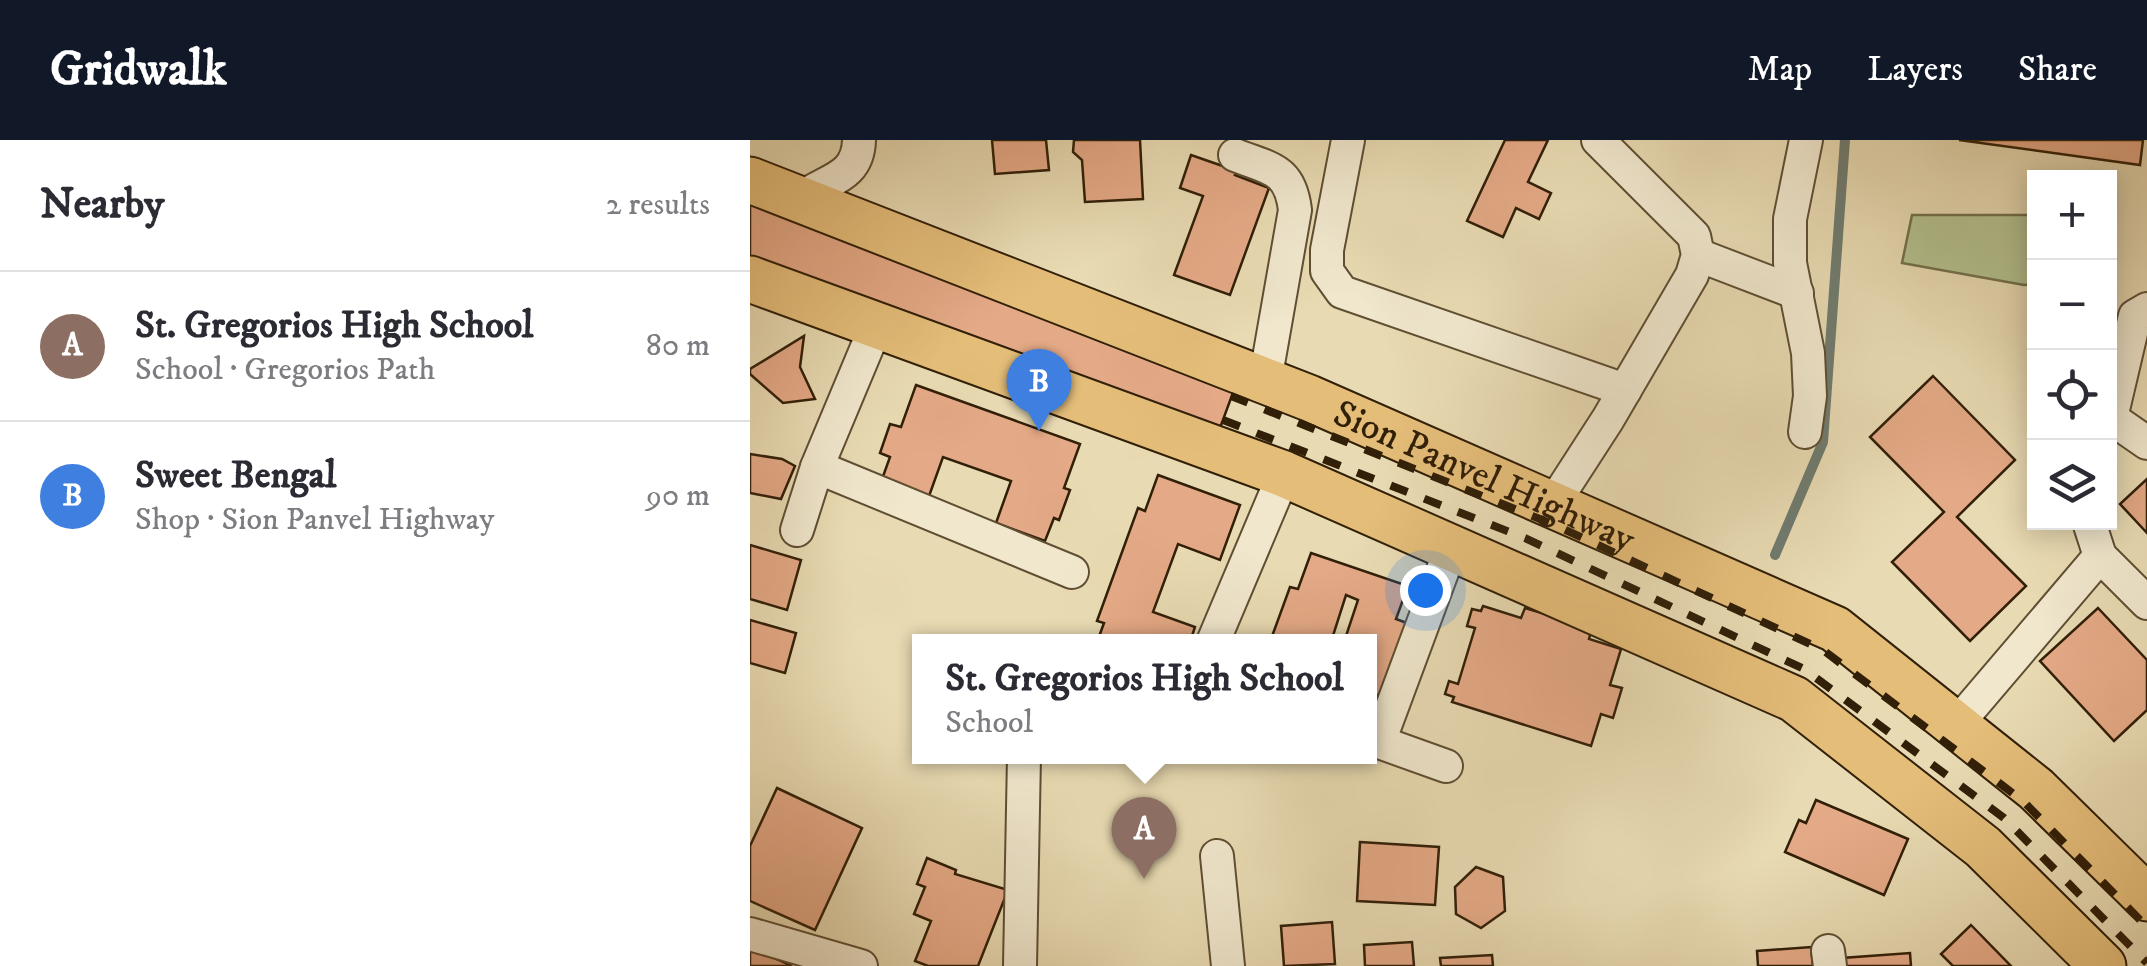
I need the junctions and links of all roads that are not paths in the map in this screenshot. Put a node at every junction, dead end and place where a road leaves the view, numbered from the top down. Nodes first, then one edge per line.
1 (859, 140) edge
2 (1348, 140) edge
3 (1598, 140) edge
4 (1806, 140) edge
5 (1235, 155) dead end
6 (750, 180) edge
7 (800, 199) junction
8 (1698, 255) junction
9 (750, 279) edge
10 (1798, 293) junction
11 (2147, 309) edge
12 (876, 326) junction
13 (1265, 382) junction
14 (1625, 390) junction
15 (2117, 393) edge
16 (2117, 425) edge
17 (1804, 432) dead end
18 (2147, 442) edge
19 (818, 467) junction
20 (1284, 474) junction
21 (1554, 504) junction
22 (797, 530) dead end
23 (2092, 530) edge
24 (1451, 548) junction
25 (2100, 556) junction
26 (1072, 572) dead end
27 (2147, 603) edge
28 (1216, 634) edge
29 (1956, 725) junction
30 (1377, 733) edge
31 (1377, 742) edge
32 (1024, 764) edge
33 (1446, 766) dead end
34 (1217, 856) dead end
35 (2147, 898) edge
36 (750, 934) edge
37 (861, 966) edge
38 (1020, 966) edge
39 (1228, 966) edge
40 (2103, 966) edge

1 - 7 street
2 - 14 street
3 - 8 street
4 - 10 street
5 - 13 street
6 - 7 highway, Sion Panvel Highway
7 - 13 highway, Sion Panvel Highway
8 - 10 street
8 - 14 street
9 - 12 highway, Sion Panvel Highway
10 - 17 street
11 - 15 street
12 - 19 street
12 - 20 highway, Sion Panvel Highway
13 - 21 highway, Sion Panvel Highway
14 - 21 street
16 - 18 street
19 - 22 street
19 - 26 street
20 - 24 highway, Sion Panvel Highway
20 - 28 street
21 - 29 highway, Sion Panvel Highway
23 - 25 street
24 - 30 street
24 - 40 highway, Sion Panvel Highway
25 - 27 street
25 - 29 street
29 - 35 highway, Sion Panvel Highway
31 - 33 street
32 - 38 street
34 - 39 street
36 - 37 street

